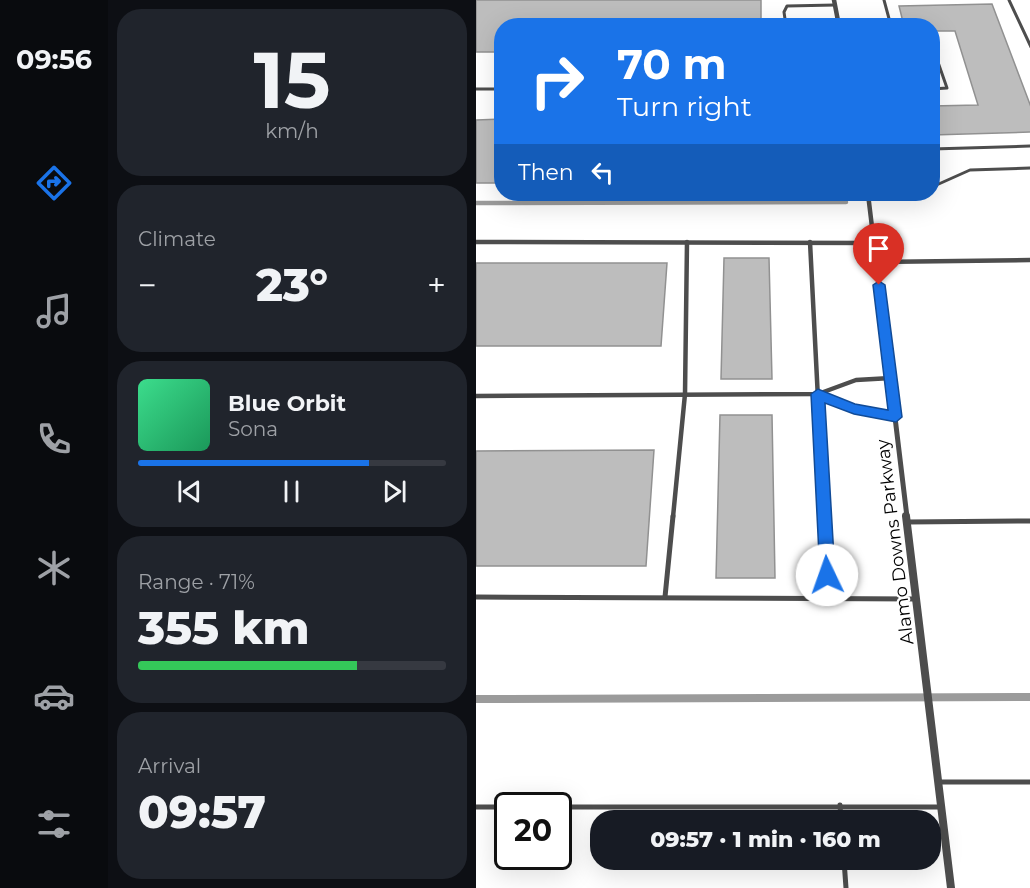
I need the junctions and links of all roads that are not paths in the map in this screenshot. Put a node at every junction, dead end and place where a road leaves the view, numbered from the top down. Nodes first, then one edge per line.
1 (884, 0) edge
2 (1009, 0) edge
3 (834, 2) edge
4 (785, 18) edge
5 (837, 18) edge
6 (889, 18) edge
7 (1031, 47) edge
8 (940, 68) edge
9 (940, 88) edge
10 (476, 89) edge
11 (494, 89) edge
12 (1031, 146) edge
13 (940, 149) edge
14 (1031, 168) edge
15 (940, 183) edge
16 (869, 201) edge
17 (476, 242) edge
18 (687, 242) junction
19 (810, 242) junction
20 (874, 243) junction
21 (1031, 260) edge
22 (876, 262) junction
23 (891, 378) junction
24 (685, 394) junction
25 (818, 394) junction
26 (476, 396) edge
27 (896, 417) junction
28 (1031, 521) edge
29 (908, 522) junction
30 (476, 597) edge
31 (665, 597) junction
32 (828, 598) junction
33 (917, 599) junction
34 (939, 782) junction
35 (1031, 782) edge
36 (840, 806) junction
37 (476, 807) edge
38 (494, 807) edge
39 (572, 807) edge
40 (942, 807) junction
41 (840, 810) edge
42 (845, 870) edge
43 (846, 888) edge
44 (952, 888) edge

1 - 6 lane
2 - 7 lane
3 - 4 lane
3 - 5 street
8 - 9 lane
10 - 11 lane
12 - 13 lane
14 - 15 lane
16 - 20 street, Alamo Downs Parkway
17 - 18 lane
18 - 19 lane
18 - 24 lane
19 - 20 lane
19 - 25 lane
20 - 22 street, Alamo Downs Parkway
21 - 22 lane
22 - 23 street, Alamo Downs Parkway
23 - 25 lane
23 - 27 street, Alamo Downs Parkway
24 - 25 lane
24 - 26 lane
24 - 31 lane
25 - 27 lane
25 - 32 lane
27 - 29 street, Alamo Downs Parkway
28 - 29 lane
29 - 33 street, Alamo Downs Parkway
30 - 31 lane
31 - 32 lane
32 - 33 lane
33 - 34 street, Alamo Downs Parkway
34 - 35 lane
34 - 40 street, Alamo Downs Parkway
36 - 39 lane
36 - 40 lane
36 - 41 lane
37 - 38 lane
40 - 44 street, Alamo Downs Parkway
42 - 43 lane

